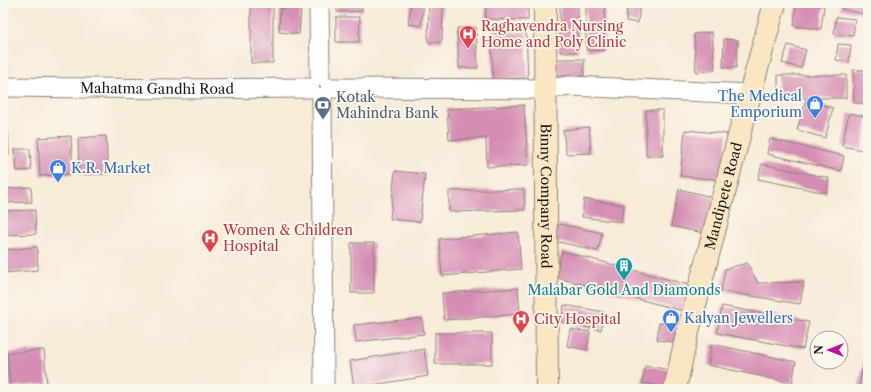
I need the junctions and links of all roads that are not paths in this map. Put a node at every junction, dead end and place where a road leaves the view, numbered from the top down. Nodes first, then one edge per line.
1 (319, 3) edge
2 (545, 3) edge
3 (775, 3) edge
4 (3, 87) edge
5 (321, 87) junction
6 (546, 89) junction
7 (750, 94) junction
8 (324, 389) edge
9 (547, 389) edge
10 (675, 389) edge

1 - 5 street
2 - 6 main road, Binny Company Road
3 - 7 main road, Mandipete Road
4 - 5 street, Mahatma Gandhi Road
5 - 6 street, Mahatma Gandhi Road
5 - 8 street
6 - 7 street, Mahatma Gandhi Road
6 - 9 main road, Binny Company Road
7 - 10 main road, Mandipete Road

